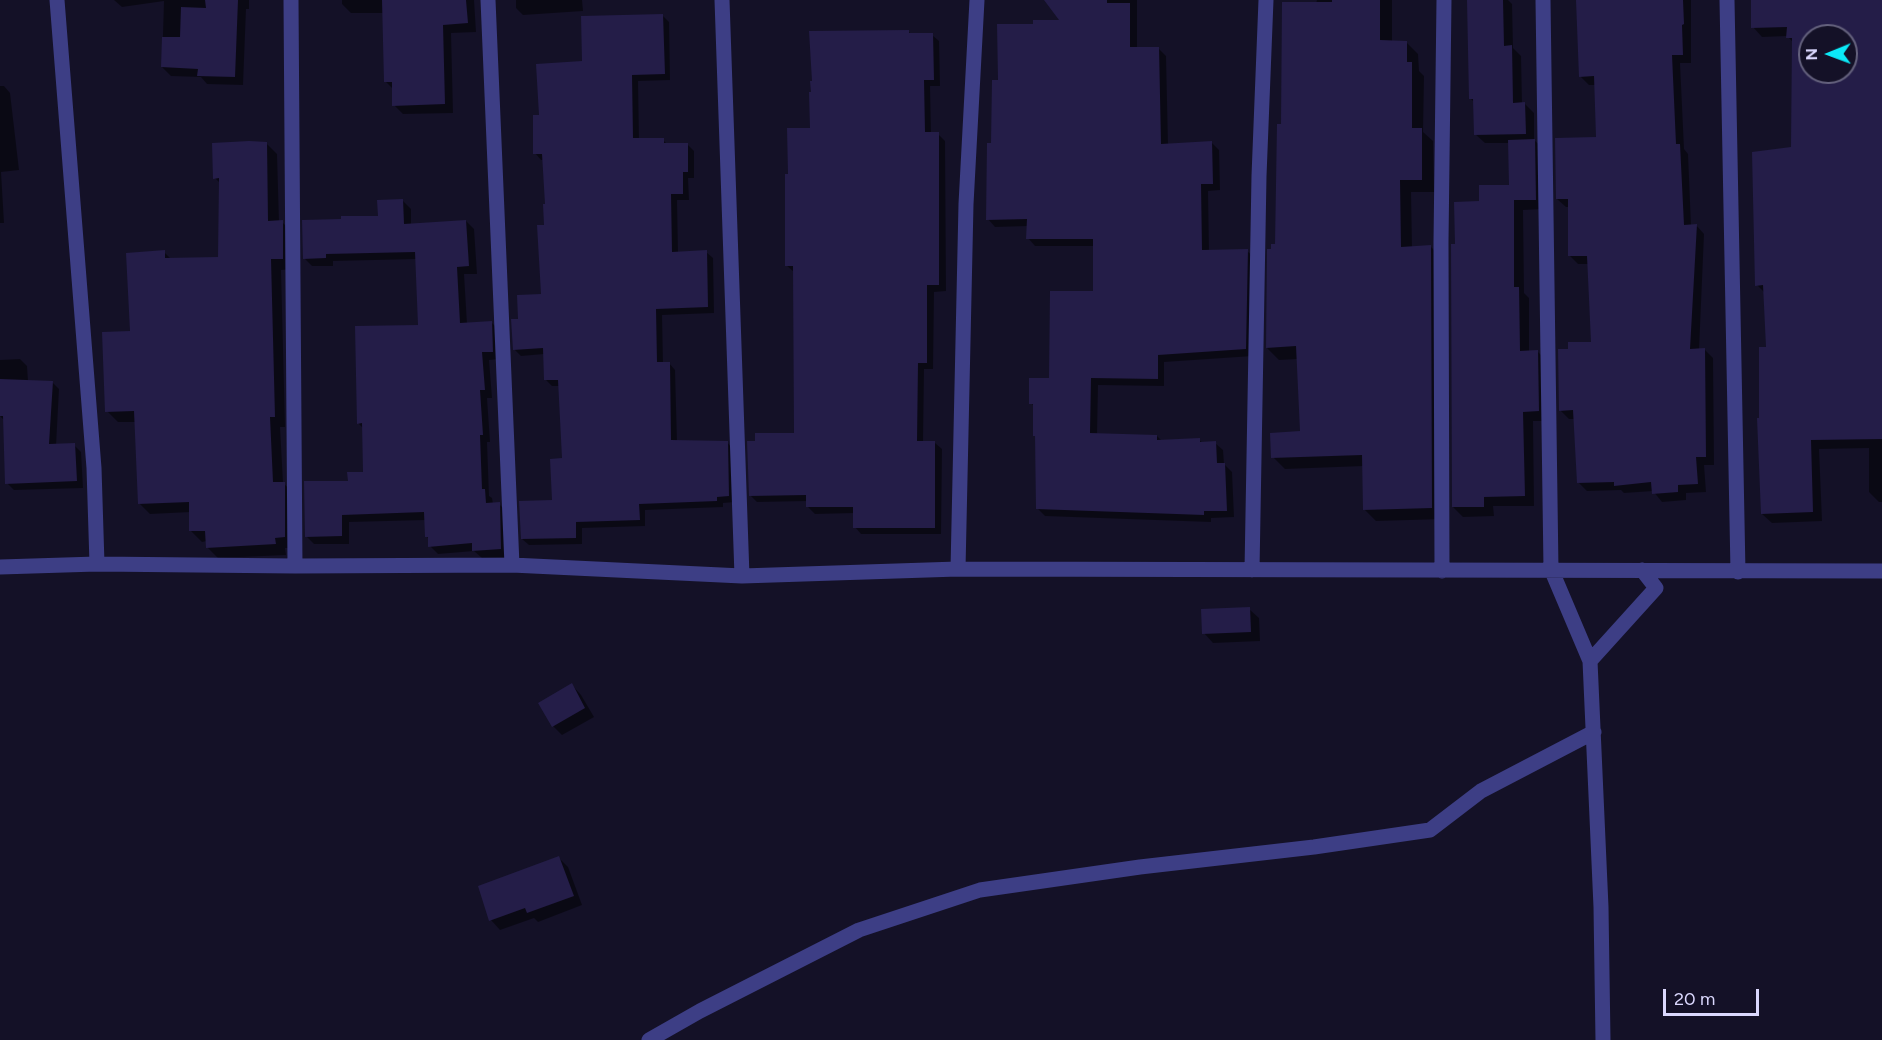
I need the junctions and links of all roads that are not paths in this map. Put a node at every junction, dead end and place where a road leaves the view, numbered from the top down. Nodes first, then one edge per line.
1 (57, 0) edge
2 (291, 0) edge
3 (488, 0) edge
4 (722, 0) edge
5 (977, 0) edge
6 (1266, 0) edge
7 (1444, 0) edge
8 (1543, 0) edge
9 (1727, 0) edge
10 (97, 564) junction
11 (512, 565) junction
12 (295, 566) junction
13 (0, 567) edge
14 (958, 569) junction
15 (1551, 569) junction
16 (1252, 570) junction
17 (1642, 570) junction
18 (1442, 571) junction
19 (1738, 572) junction
20 (1882, 572) edge
21 (742, 576) junction
22 (1590, 661) junction
23 (1594, 732) junction
24 (649, 1040) edge
25 (1603, 1040) edge

1 - 10 street
2 - 12 street
3 - 11 street
4 - 21 street
5 - 14 street
6 - 16 street
7 - 18 street
8 - 15 street
9 - 19 street
10 - 12 street
10 - 13 street
11 - 12 street
11 - 21 street
14 - 16 street
14 - 21 street
15 - 17 street
15 - 18 street
15 - 22 street
16 - 18 street
17 - 19 street
17 - 22 street
19 - 20 street
22 - 23 street
23 - 24 street
23 - 25 street

